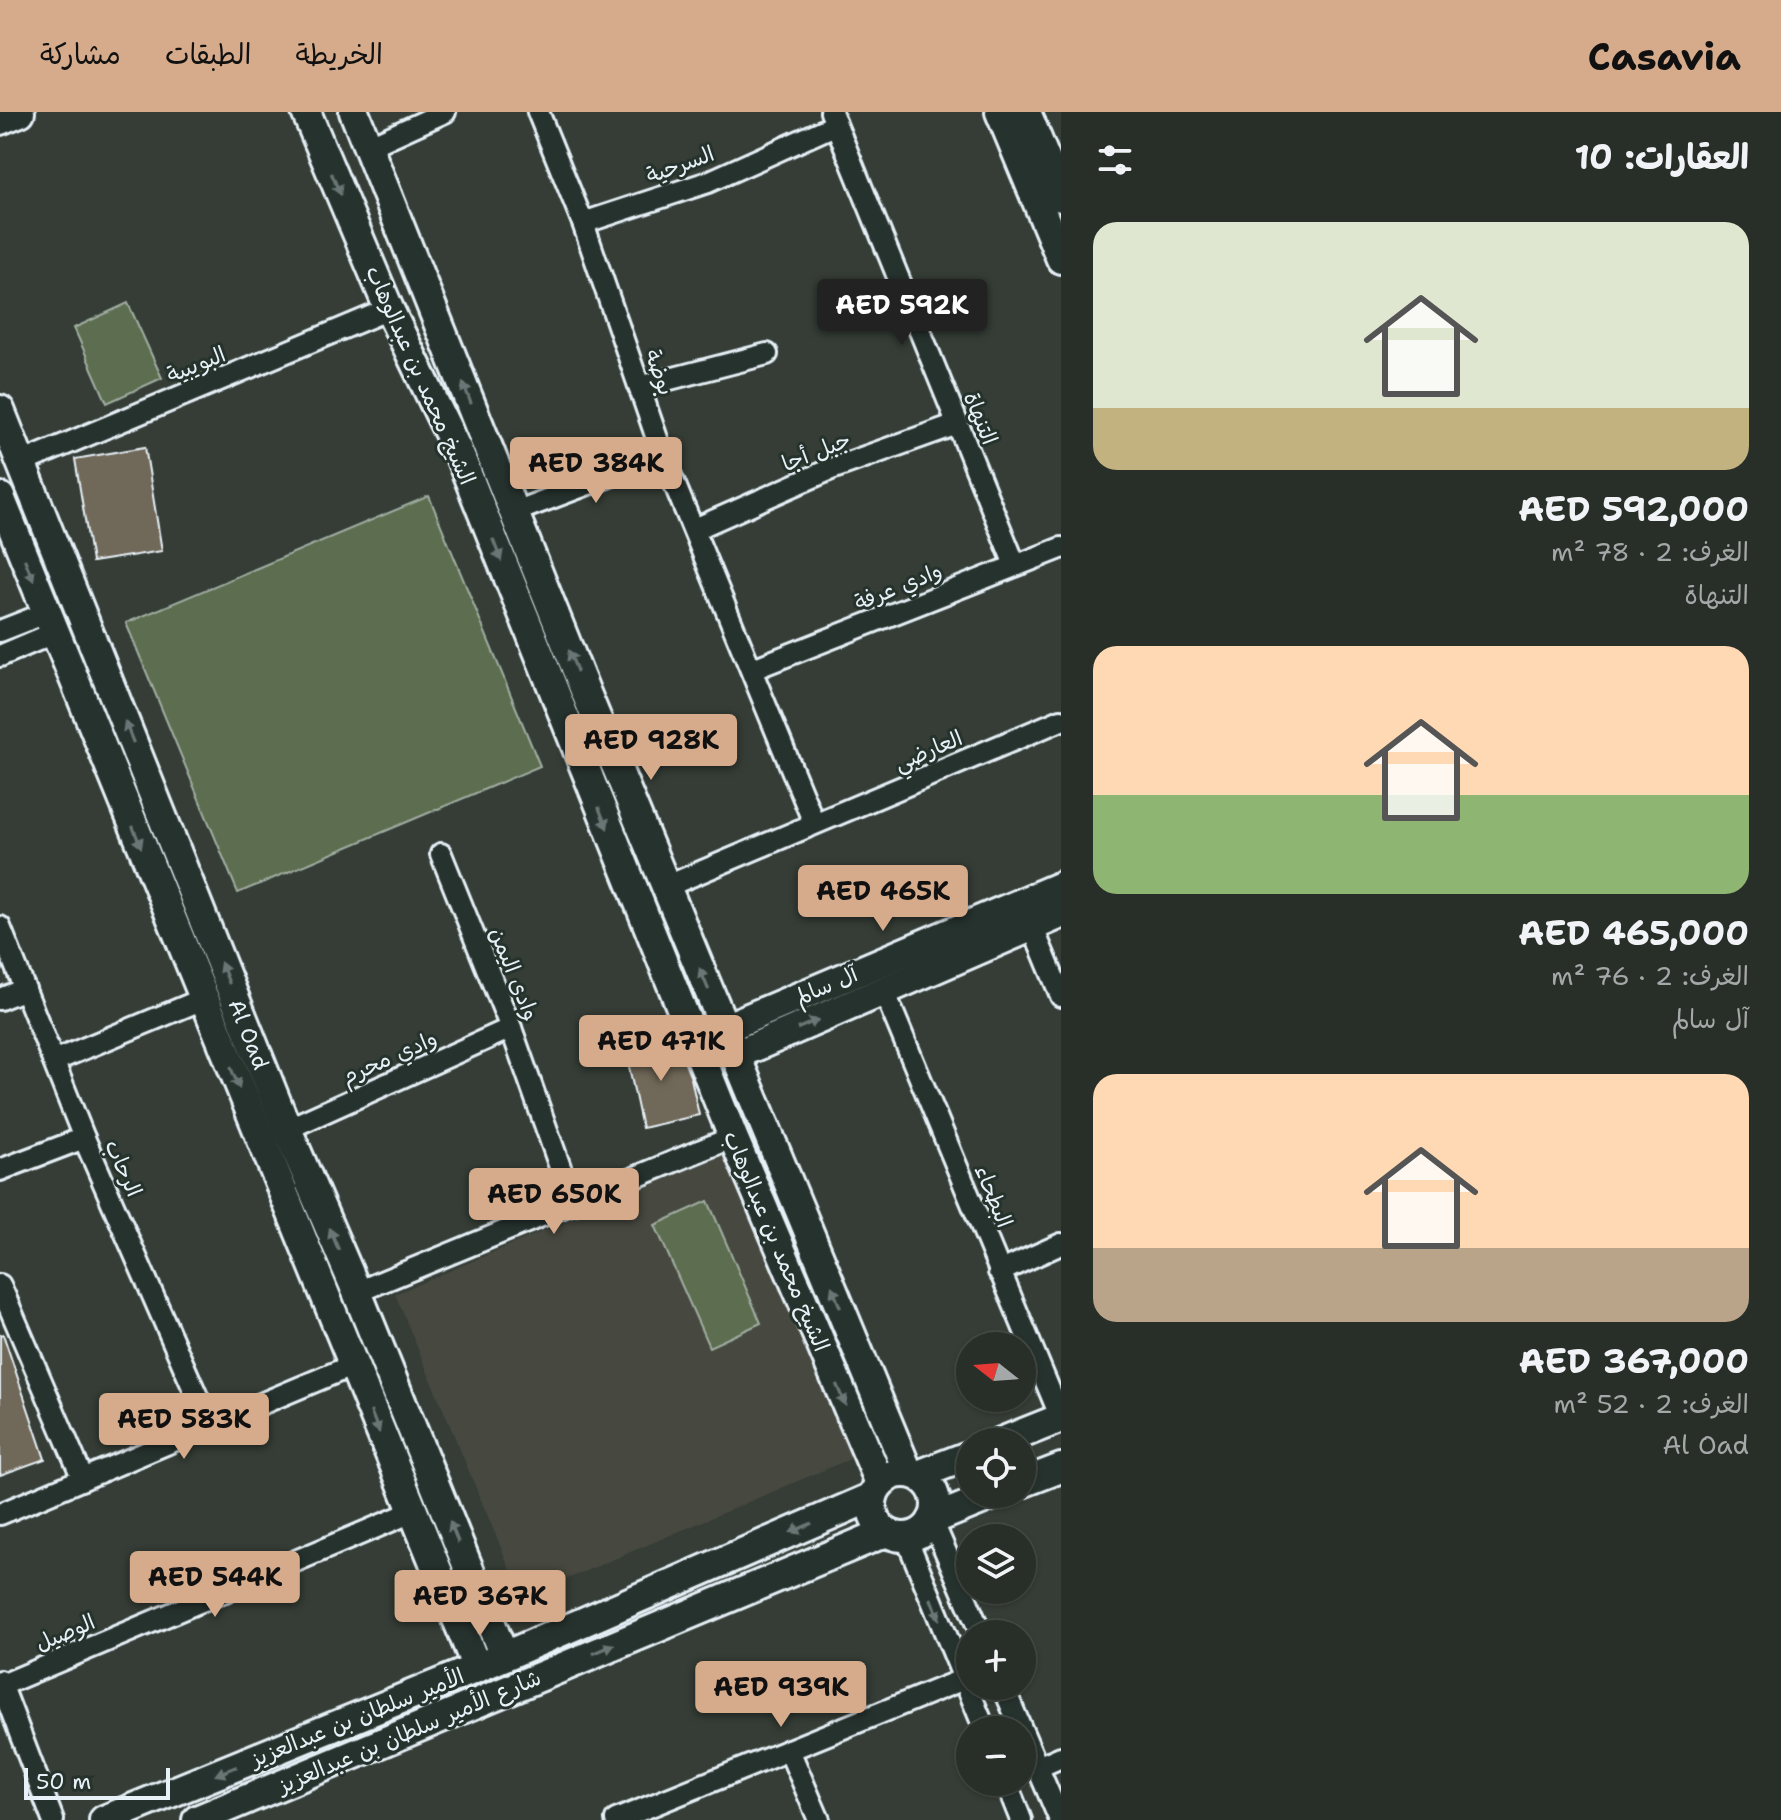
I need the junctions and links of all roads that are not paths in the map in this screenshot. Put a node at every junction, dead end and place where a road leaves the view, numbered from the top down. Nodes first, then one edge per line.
1 (20, 112) edge
2 (306, 112) edge
3 (354, 112) edge
4 (445, 112) edge
5 (538, 112) edge
6 (1000, 112) edge
7 (1026, 112) edge
8 (833, 118) edge
9 (0, 120) edge
10 (370, 146) junction
11 (1053, 190) edge
12 (1054, 220) edge
13 (583, 223) junction
14 (1061, 259) edge
15 (389, 309) junction
16 (767, 354) dead end
17 (639, 387) junction
18 (0, 410) edge
19 (957, 424) junction
20 (663, 456) junction
21 (21, 463) junction
22 (0, 497) edge
23 (514, 512) junction
24 (695, 529) junction
25 (1061, 548) edge
26 (1015, 565) junction
27 (50, 623) junction
28 (0, 631) edge
29 (0, 656) edge
30 (753, 669) junction
31 (1061, 720) edge
32 (608, 746) junction
33 (579, 758) junction
34 (814, 823) junction
35 (441, 854) dead end
36 (1061, 886) edge
37 (665, 887) junction
38 (1061, 914) edge
39 (1032, 926) junction
40 (0, 927) edge
41 (25, 989) junction
42 (884, 991) junction
43 (1061, 996) edge
44 (0, 999) edge
45 (203, 999) junction
46 (511, 1028) junction
47 (725, 1028) junction
48 (736, 1055) junction
49 (54, 1061) junction
50 (287, 1129) junction
51 (733, 1137) junction
52 (84, 1138) junction
53 (0, 1170) edge
54 (573, 1204) junction
55 (1061, 1244) edge
56 (999, 1272) junction
57 (0, 1285) edge
58 (357, 1292) junction
59 (4, 1308) edge
60 (351, 1366) junction
61 (1061, 1418) edge
62 (210, 1426) junction
63 (1036, 1428) edge
64 (956, 1460) edge
65 (1061, 1468) edge
66 (913, 1474) junction
67 (1036, 1478) edge
68 (83, 1479) junction
69 (876, 1490) junction
70 (962, 1508) edge
71 (412, 1512) junction
72 (0, 1514) edge
73 (932, 1520) junction
74 (896, 1534) junction
75 (975, 1620) edge
76 (504, 1656) junction
77 (956, 1662) edge
78 (477, 1668) junction
79 (956, 1682) edge
80 (1, 1683) edge
81 (1009, 1700) edge
82 (789, 1750) junction
83 (1061, 1757) edge
84 (1038, 1767) junction
85 (1012, 1796) edge
86 (53, 1820) edge
87 (104, 1820) edge
88 (197, 1820) edge
89 (616, 1820) edge
90 (819, 1820) edge
91 (1021, 1820) edge
92 (1060, 1820) edge

1 - 9 street
2 -> 15 street, الشيخ محمد بن عبدالوهاب
3 - 10 street, الشيخ محمد بن عبدالوهاب
4 - 10 street
5 - 13 street, بوضة
6 - 11 street
7 - 11 street
8 - 13 street, السرحية
8 - 19 street, التنهاة
23 -> 10 street, الشيخ محمد بن عبدالوهاب
11 - 12 street
12 - 14 street
13 - 17 street, بوضة
15 - 21 street, البويبية
15 -> 33 street, الشيخ محمد بن عبدالوهاب
16 - 17 street
17 - 20 street, بوضة
18 - 21 street, Al Oad
19 - 24 street, جبل أجا
19 - 26 street, التنهاة
20 - 23 street
20 - 24 street, بوضة
50 -> 21 street, Al Oad
22 -> 27 street, Al Oad
32 -> 23 street, الشيخ محمد بن عبدالوهاب
24 - 30 street, بوضة
25 - 26 street, وادي عرفة
26 - 30 street, وادي عرفة
27 - 28 street
27 - 29 street
27 -> 45 street, Al Oad
30 - 34 street, بوضة
31 - 34 street, العارضي
32 - 33 street
32 - 37 street, الشيخ محمد بن عبدالوهاب
33 -> 51 street, الشيخ محمد بن عبدالوهاب
34 - 37 street, العارضي
35 - 46 street, وادى اليمن
36 - 47 street, آل سالم
47 -> 37 street, الشيخ محمد بن عبدالوهاب
38 - 39 street, آل سالم
39 - 42 street, آل سالم
39 - 43 street
40 - 41 street, الرحاب
41 - 44 street
41 - 49 street, الرحاب
48 -> 42 street, آل سالم
42 - 56 street, البطحاء
45 - 49 street
45 -> 60 street, Al Oad
46 - 50 street, وادي محرم
46 - 54 street, وادى اليمن
47 - 48 street, الشيخ محمد بن عبدالوهاب
66 -> 48 street, الشيخ محمد بن عبدالوهاب
49 - 52 street, الرحاب
58 -> 50 street, Al Oad
51 - 54 street
51 -> 69 street, الشيخ محمد بن عبدالوهاب
52 - 53 street
52 - 62 street, الرحاب
54 - 58 street
55 - 56 street
56 - 61 street, البطحاء
57 - 59 street
76 -> 58 street, Al Oad
59 - 68 street
60 - 62 street
60 -> 71 street, Al Oad
61 - 63 street
62 - 68 street
64 - 66 street
65 - 67 street
66 - 69 street
66 - 73 street
68 - 72 street
69 - 74 street
69 -> 76 street, الأمير سلطان بن عبدالعزيز
70 - 73 street
71 - 78 street, Al Oad
71 - 80 street, الوصيل
73 - 74 street
73 - 75 street
74 -> 77 street
88 -> 74 street, شارع الأمير سلطان بن عبدالعزيز
76 - 78 street, الأمير سلطان بن عبدالعزيز
78 -> 87 street, الأمير سلطان بن عبدالعزيز
79 - 82 street
80 - 86 street
81 - 84 street
82 - 89 street
82 - 90 street
83 - 84 street
84 - 92 street
85 - 91 street

